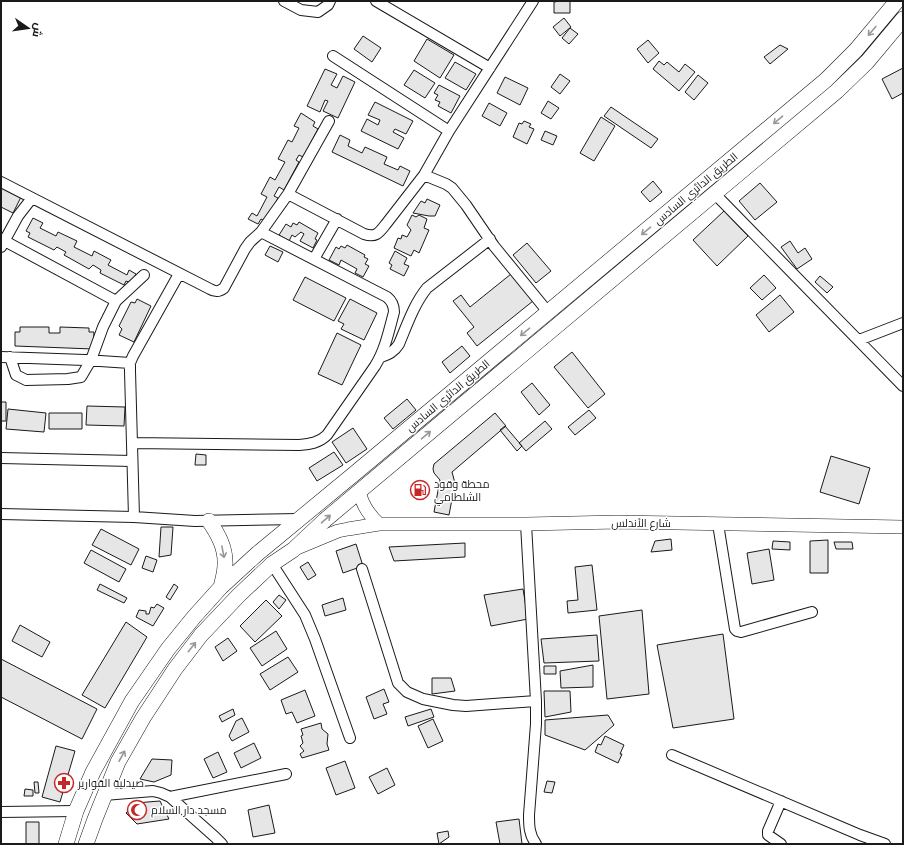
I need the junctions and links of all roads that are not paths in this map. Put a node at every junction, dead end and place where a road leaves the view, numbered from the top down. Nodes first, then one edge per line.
1 (284, 1) edge
2 (330, 1) edge
3 (376, 1) edge
4 (897, 1) edge
5 (530, 2) edge
6 (903, 19) edge
7 (333, 56) dead end
8 (490, 68) junction
9 (329, 121) dead end
10 (449, 131) junction
11 (726, 164) junction
12 (424, 174) junction
13 (735, 177) junction
14 (1, 182) edge
15 (288, 194) junction
16 (715, 194) junction
17 (32, 198) junction
18 (337, 219) junction
19 (261, 232) junction
20 (490, 239) junction
21 (2, 242) edge
22 (314, 259) junction
23 (179, 274) junction
24 (144, 275) dead end
25 (116, 301) junction
26 (548, 312) junction
27 (903, 323) edge
28 (858, 340) junction
29 (6, 357) edge
30 (381, 357) junction
31 (91, 360) junction
32 (130, 363) junction
33 (903, 386) edge
34 (132, 443) junction
35 (1, 458) edge
36 (132, 461) junction
37 (359, 491) junction
38 (1, 514) edge
39 (134, 517) junction
40 (299, 518) junction
41 (209, 521) junction
42 (380, 524) junction
43 (526, 524) junction
44 (718, 524) junction
45 (903, 527) edge
46 (293, 550) junction
47 (272, 564) junction
48 (362, 569) dead end
49 (222, 587) junction
50 (812, 612) dead end
51 (536, 701) junction
52 (350, 738) dead end
53 (672, 755) dead end
54 (286, 774) dead end
55 (104, 795) junction
56 (170, 798) junction
57 (781, 801) junction
58 (76, 811) junction
59 (1, 812) edge
60 (66, 844) edge
61 (86, 844) edge
62 (222, 844) edge
63 (536, 844) edge
64 (781, 844) edge
65 (884, 844) edge

1 - 2 street
3 - 8 street
4 -> 11 highway, الطريق الدائري السادس
5 - 8 street
6 - 13 highway, الطريق الدائري السادس
7 - 10 street
8 - 10 street
9 - 15 street
10 - 12 street
11 - 13 highway
11 -> 26 highway, الطريق الدائري السادس
12 - 18 street
12 - 20 street
13 - 16 highway, الطريق الدائري السادس
14 - 17 street
15 - 18 street
15 - 19 street
16 - 28 street
37 -> 16 highway, الطريق الدائري السادس
17 - 21 street
17 - 23 street
18 - 22 street
19 - 22 street
19 - 23 street
20 - 26 street
20 - 30 street
21 - 25 street
22 - 30 street
23 - 32 street
24 - 25 street
25 - 31 street
26 -> 40 highway, الطريق الدائري السادس
27 - 28 street
28 - 33 street
29 - 31 street
29 - 31 street
30 - 34 street
31 - 32 street
32 - 34 street
34 - 36 street
35 - 36 street
36 - 39 street
37 - 42 main road
46 -> 37 highway, الطريق الدائري السادس
38 - 39 street
39 - 41 street
40 - 41 street
40 - 49 highway, الطريق الدائري السادس
41 -> 49 highway
42 - 43 main road, شارع الأندلس
42 - 46 main road, شارع الأندلس
43 - 44 main road, شارع الأندلس
43 - 51 street
44 - 45 main road, شارع الأندلس
44 - 50 street
46 - 47 highway, الطريق الدائري السادس
47 - 52 street
55 -> 47 highway, الطريق الدائري السادس
48 - 51 street
49 - 58 highway, الطريق الدائري السادس
51 - 63 street
53 - 57 street
54 - 56 street
55 - 56 street
55 - 61 highway, الطريق الدائري السادس
56 - 62 street
57 - 64 street
57 - 65 street
58 - 59 street
58 - 60 highway, الطريق الدائري السادس

